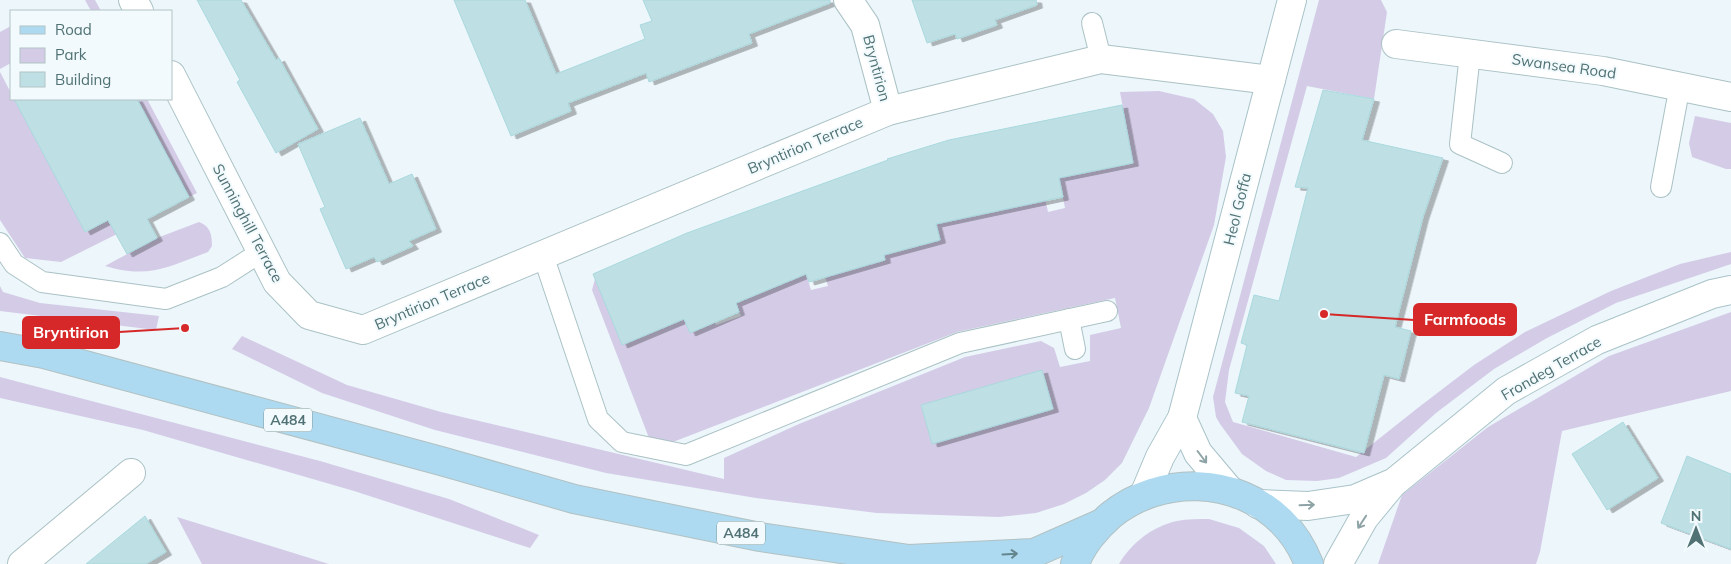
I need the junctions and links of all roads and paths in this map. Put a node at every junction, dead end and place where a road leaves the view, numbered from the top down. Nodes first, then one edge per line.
1 (848, 0) edge
2 (1292, 0) edge
3 (1092, 23) dead end
4 (1396, 44) dead end
5 (1470, 54) junction
6 (1101, 59) junction
7 (172, 77) edge
8 (1271, 80) junction
9 (1680, 85) junction
10 (1731, 97) edge
11 (888, 111) junction
12 (1502, 163) dead end
13 (1661, 187) dead end
14 (0, 243) edge
15 (261, 252) junction
16 (543, 254) junction
17 (1731, 290) edge
18 (1107, 311) dead end
19 (1069, 319) junction
20 (363, 330) joint
21 (0, 346) edge
22 (1075, 349) dead end
23 (1182, 418) junction
24 (131, 473) dead end
25 (1392, 484) junction
26 (1230, 491) junction
27 (1144, 495) junction
28 (1258, 504) junction
29 (1102, 523) junction
30 (916, 561) edge
31 (22, 564) edge
32 (1075, 564) edge
33 (1309, 564) edge
34 (1338, 564) edge

1 - 11 street, Bryntirion
2 - 8 street, Heol Goffa
3 - 6 lane
4 - 5 street, Swansea Road
5 - 9 street, Swansea Road
5 - 12 lane
6 - 8 street, Bryntirion Terrace
6 - 11 street, Bryntirion Terrace
7 - 15 street, Sunninghill Terrace
8 - 23 street, Heol Goffa
9 - 10 street, Swansea Road
9 - 13 lane
11 - 16 street, Bryntirion Terrace
14 - 15 lane
15 - 20 street, Sunninghill Terrace
16 - 19 lane
16 - 20 street, Bryntirion Terrace
17 - 25 street, Frondeg Terrace
18 - 19 lane
19 - 22 lane
21 - 30 main road, A484
23 -> 26 street
23 - 27 street, Heol Goffa
24 - 31 street
28 -> 25 street, Frondeg Terrace
25 -> 34 street, Frondeg Terrace
26 - 27 main road
26 - 28 main road
27 - 29 main road
28 - 33 main road
30 -> 29 main road, A484
29 - 32 main road

